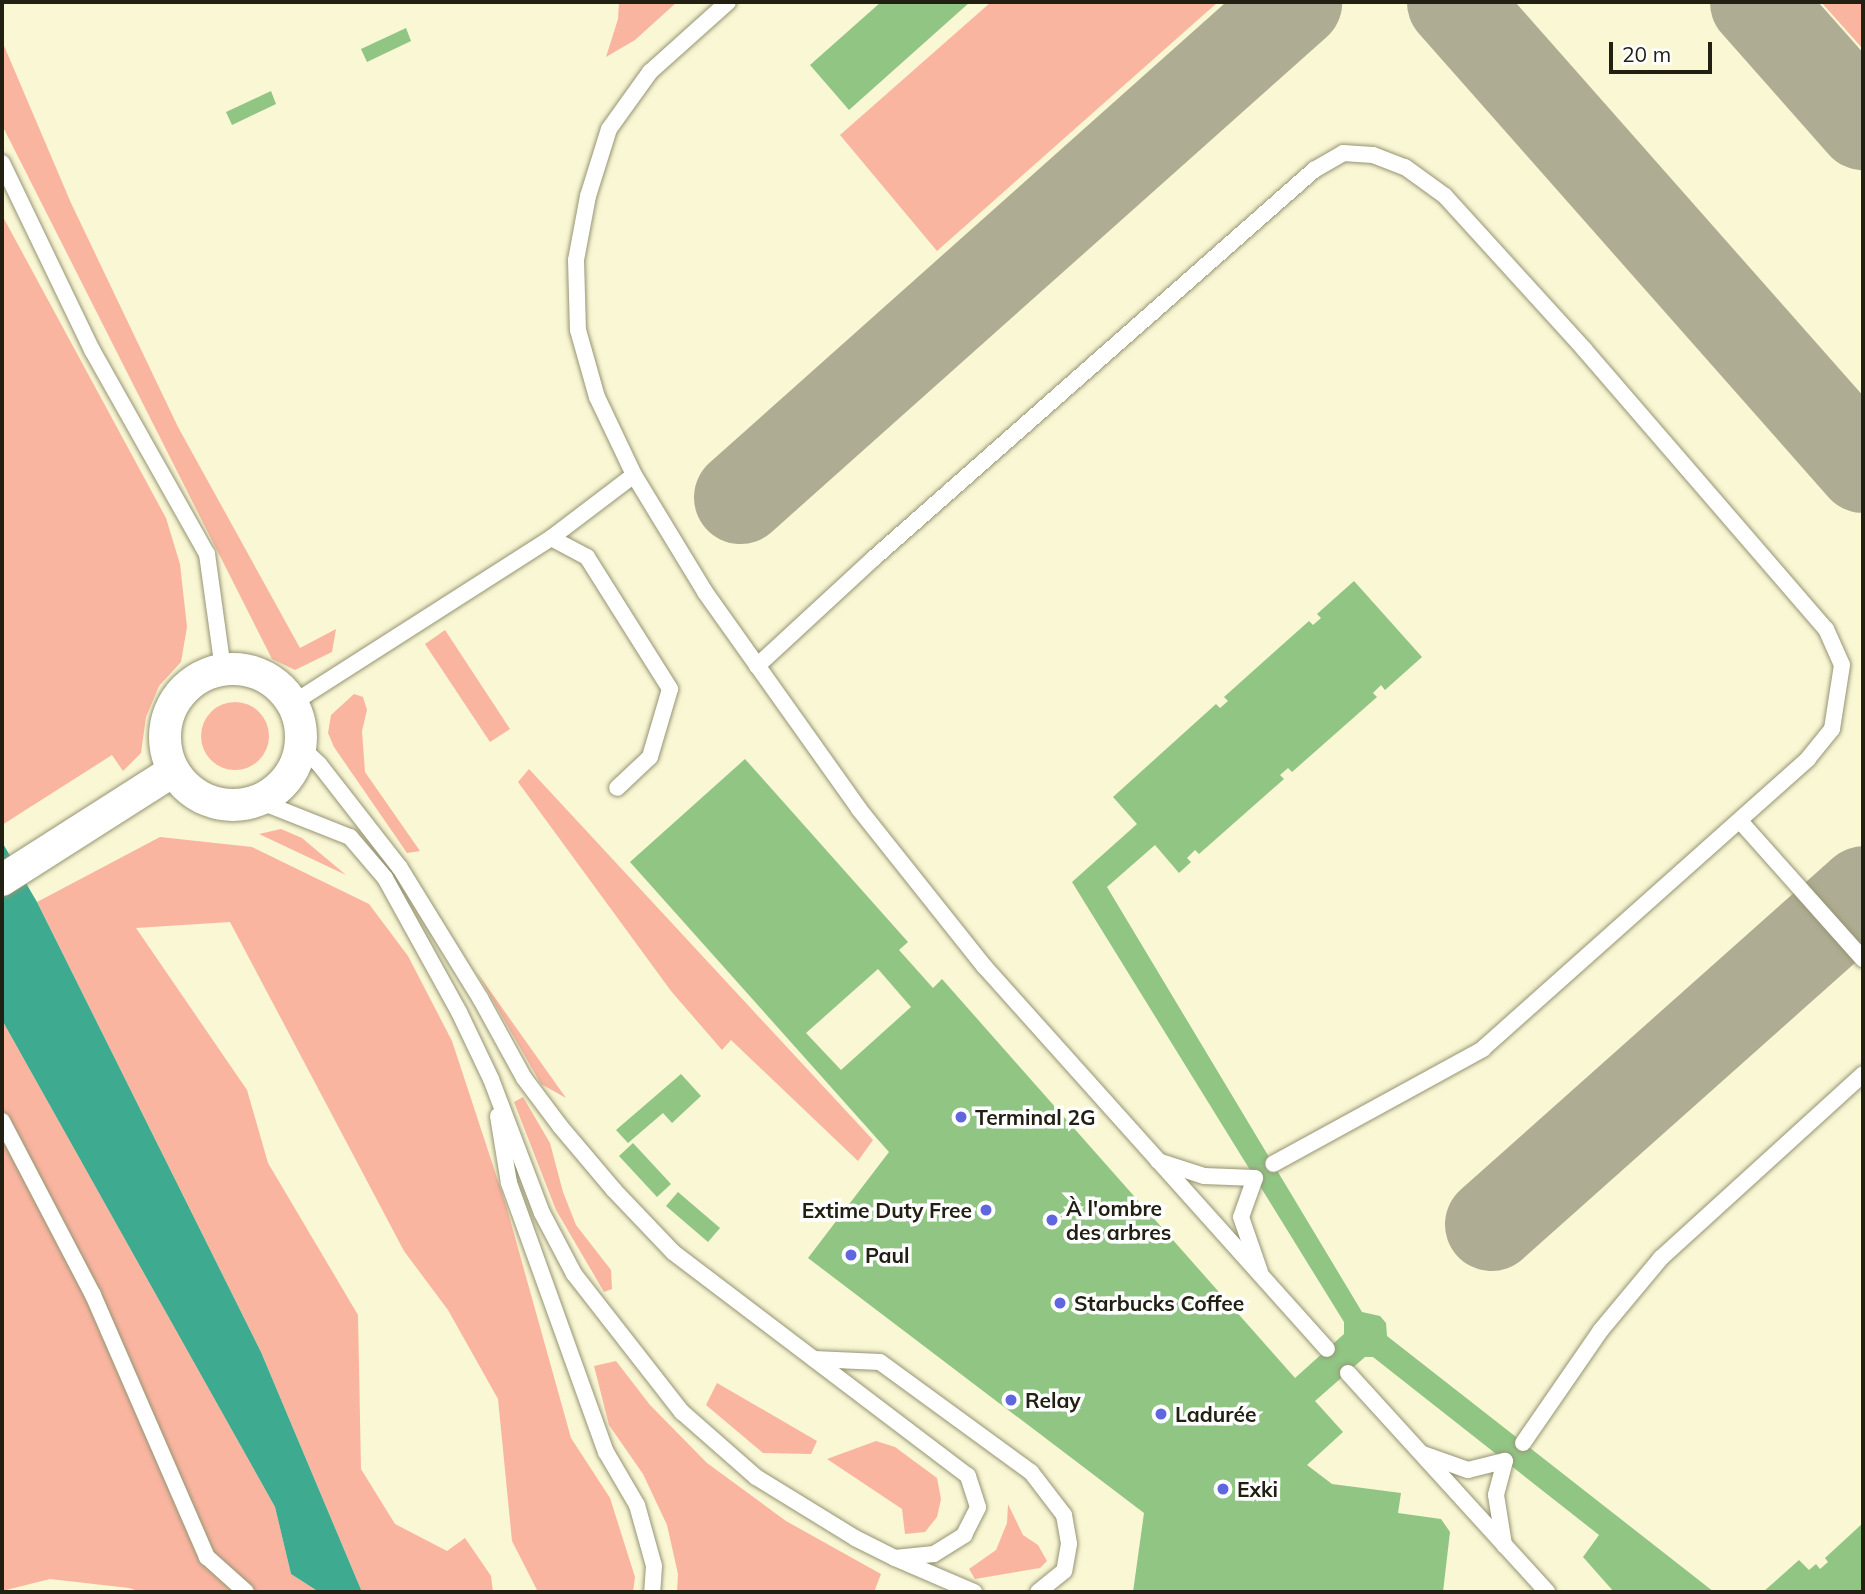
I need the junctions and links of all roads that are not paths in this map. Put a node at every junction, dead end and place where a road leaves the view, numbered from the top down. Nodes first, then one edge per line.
1 (727, 2) edge
2 (2, 163) edge
3 (634, 475) junction
4 (551, 538) junction
5 (757, 666) junction
6 (223, 669) junction
7 (293, 704) junction
8 (301, 747) junction
9 (173, 771) junction
10 (617, 788) dead end
11 (259, 801) junction
12 (1740, 821) junction
13 (2, 880) edge
14 (1863, 959) edge
15 (1863, 1074) edge
16 (491, 1079) junction
17 (2, 1121) edge
18 (1156, 1160) junction
19 (1273, 1164) dead end
20 (1262, 1278) junction
21 (1327, 1349) dead end
22 (814, 1359) junction
23 (1348, 1373) dead end
24 (1523, 1443) dead end
25 (1420, 1453) junction
26 (1504, 1545) junction
27 (895, 1558) junction
28 (246, 1592) edge
29 (652, 1592) edge
30 (974, 1592) edge
31 (1038, 1592) edge
32 (1547, 1592) edge

1 - 3 lane
2 - 6 lane
3 - 4 lane
3 - 5 lane
4 - 7 lane
4 - 10 lane
5 - 12 lane
5 - 18 lane
6 - 7 street
6 - 9 street
7 - 8 street
8 - 11 street
8 - 22 lane
9 - 11 street
9 - 13 street
11 - 16 lane
12 - 14 lane
12 - 19 lane
15 - 24 lane
16 - 27 lane
16 - 29 lane
17 - 28 lane
18 - 20 lane
18 - 20 lane
20 - 21 lane
22 - 27 lane
22 - 31 lane
23 - 25 lane
25 - 26 lane
25 - 26 lane
26 - 32 lane
27 - 30 lane

